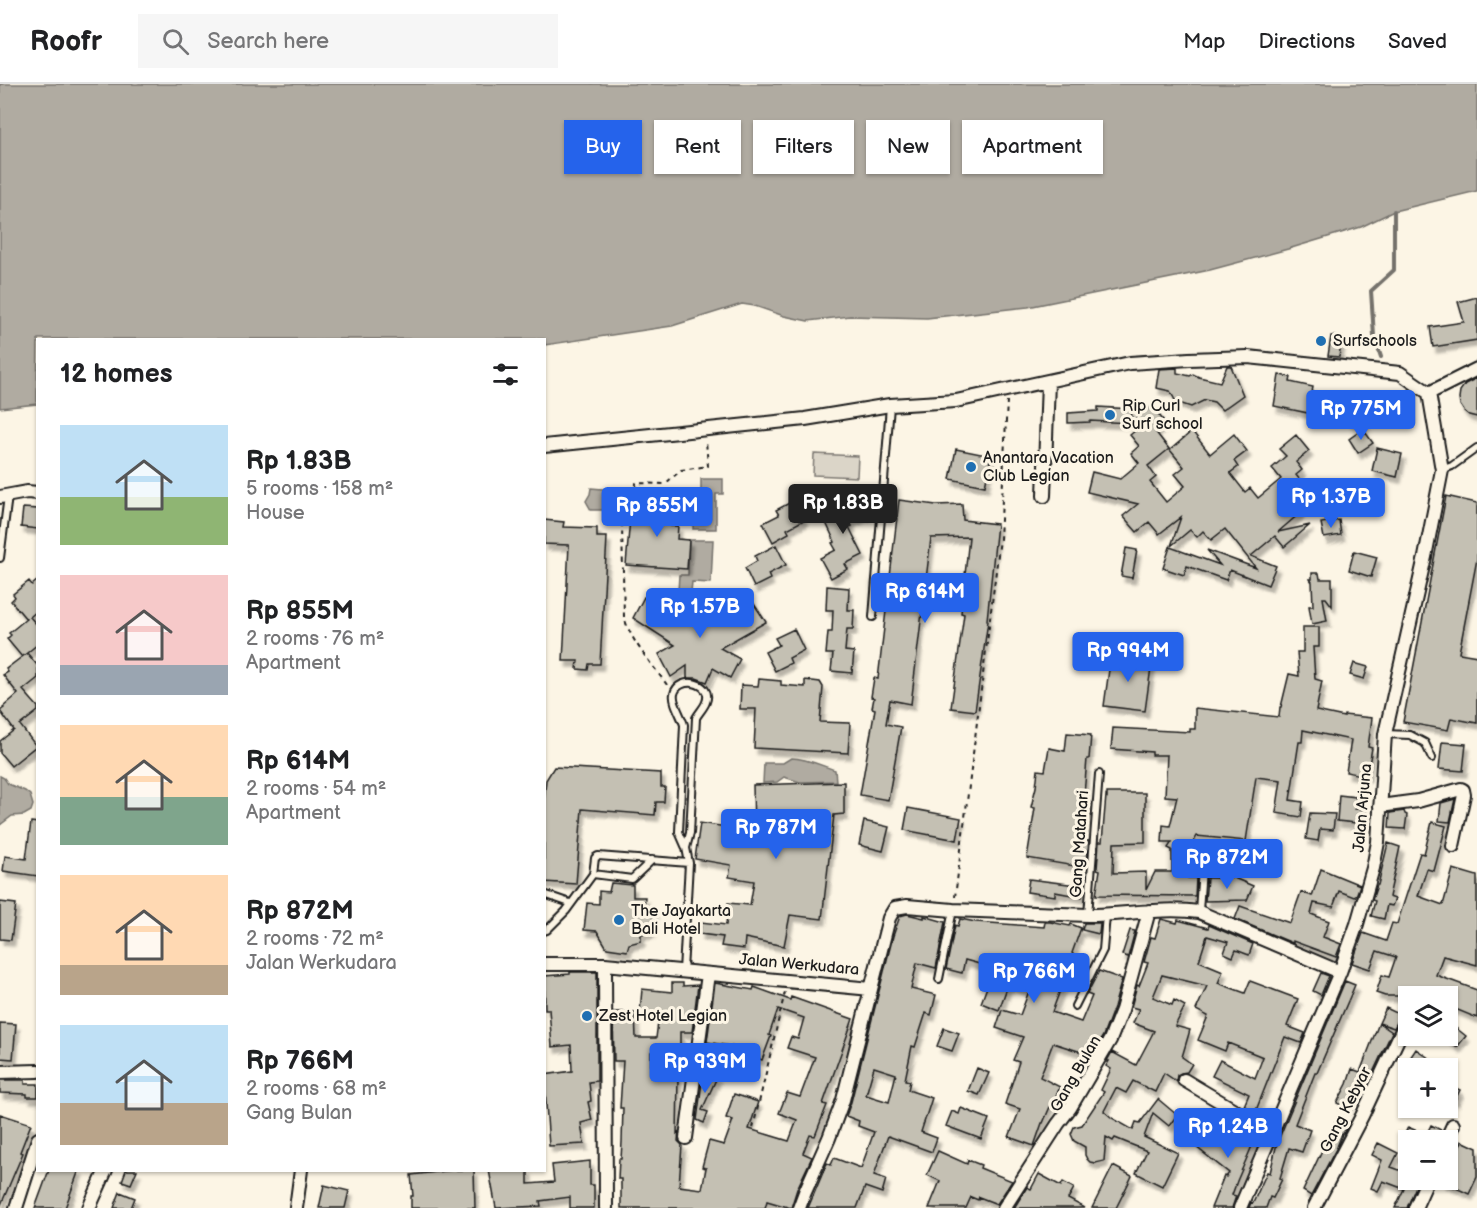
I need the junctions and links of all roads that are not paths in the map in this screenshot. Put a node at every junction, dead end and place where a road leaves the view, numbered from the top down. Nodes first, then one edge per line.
1 (1477, 369) edge
2 (1048, 381) junction
3 (1429, 393) junction
4 (890, 405) junction
5 (546, 446) edge
6 (1477, 448) edge
7 (1442, 470) junction
8 (36, 492) edge
9 (1044, 496) dead end
10 (4, 497) edge
11 (0, 558) edge
12 (873, 617) dead end
13 (1385, 734) junction
14 (1432, 758) dead end
15 (1099, 774) dead end
16 (1380, 806) junction
17 (1453, 846) dead end
18 (686, 848) junction
19 (652, 860) junction
20 (689, 863) junction
21 (1247, 866) dead end
22 (593, 874) junction
23 (546, 895) edge
24 (570, 903) junction
25 (953, 910) junction
26 (1151, 911) junction
27 (1199, 912) junction
28 (1088, 915) junction
29 (1106, 915) junction
30 (546, 931) edge
31 (546, 964) edge
32 (605, 964) junction
33 (683, 971) junction
34 (1340, 972) junction
35 (708, 974) junction
36 (939, 979) dead end
37 (871, 988) junction
38 (1075, 1005) dead end
39 (1398, 1039) edge
40 (36, 1071) edge
41 (0, 1072) edge
42 (1184, 1080) dead end
43 (1452, 1125) dead end
44 (1450, 1130) edge
45 (1271, 1132) junction
46 (686, 1138) dead end
47 (36, 1145) edge
48 (105, 1172) edge
49 (301, 1172) edge
50 (1423, 1190) edge
51 (16, 1208) edge
52 (89, 1208) edge
53 (296, 1208) edge
54 (606, 1208) edge
55 (799, 1208) edge
56 (1004, 1208) edge
57 (1012, 1208) edge
58 (1240, 1208) edge
59 (1314, 1208) edge
60 (1415, 1208) edge

1 - 3 street
2 - 3 street
2 - 4 street
2 - 9 street
3 - 7 street, Jalan Arjuna
4 - 5 street
4 - 12 lane
6 - 7 lane
7 - 13 street, Jalan Arjuna
8 - 10 street
10 - 11 lane
13 - 14 lane
13 - 16 street, Jalan Arjuna
15 - 28 lane, Gang Matahari
16 - 17 street
16 - 34 street, Jalan Arjuna
18 - 18 lane
18 - 20 lane
19 - 20 lane
19 - 22 lane
19 - 22 lane
20 - 33 lane
21 - 27 lane
22 - 24 lane
23 - 24 lane
24 - 30 lane
25 - 28 street, Jalan Werkudara
25 - 36 lane
25 - 37 street, Jalan Werkudara
26 - 27 street, Jalan Werkudara
26 - 29 street, Jalan Werkudara
26 - 56 street
26 - 57 street, Gang Bulan
27 - 34 street, Jalan Werkudara
28 - 29 street, Jalan Werkudara
29 - 38 lane
31 - 32 street, Jalan Werkudara
32 - 33 street, Jalan Werkudara
32 - 54 street
33 - 35 street, Jalan Werkudara
34 - 45 street, Jalan Arjuna
35 - 37 street, Jalan Werkudara
35 - 46 street
37 - 55 street
39 - 59 street, Gang Kebyar
40 - 41 street
42 - 45 street
43 - 44 street
45 - 58 street, Jalan Arjuna
47 - 51 street
48 - 52 street
49 - 53 street
50 - 60 street

